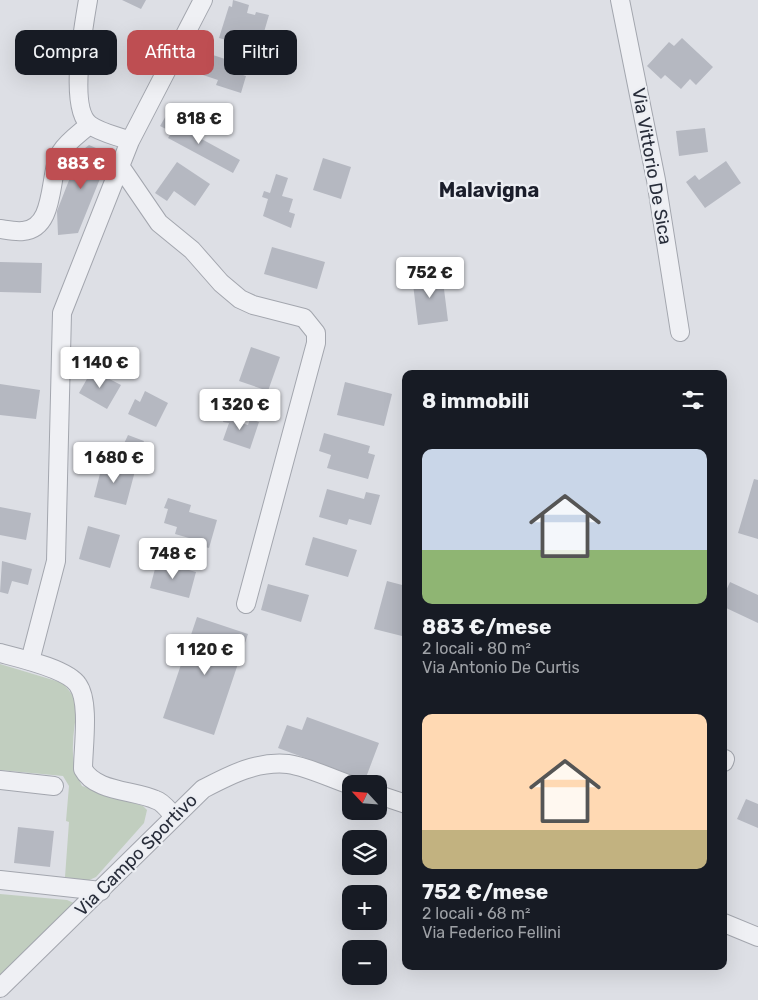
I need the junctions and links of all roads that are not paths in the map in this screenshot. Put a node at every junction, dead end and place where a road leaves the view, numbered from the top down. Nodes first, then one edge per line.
1 (88, 0) edge
2 (203, 0) edge
3 (620, 0) edge
4 (89, 125) junction
5 (130, 141) junction
6 (120, 166) junction
7 (0, 229) edge
8 (680, 332) dead end
9 (246, 604) dead end
10 (0, 653) edge
11 (30, 661) junction
12 (0, 780) edge
13 (342, 782) edge
14 (54, 786) dead end
15 (388, 798) edge
16 (402, 803) edge
17 (174, 816) junction
18 (0, 880) edge
19 (100, 891) junction
20 (727, 925) edge
21 (758, 937) edge
22 (0, 988) edge

1 - 4 street
2 - 5 street
3 - 8 street, Via Vittorio De Sica
4 - 5 street
4 - 7 street
5 - 6 street
6 - 9 street
6 - 11 street
10 - 11 street
11 - 17 street
12 - 14 street
13 - 17 street, Via Campo Sportivo
15 - 16 street
17 - 19 street, Via Campo Sportivo
18 - 19 street
19 - 22 street, Via Campo Sportivo
20 - 21 street

